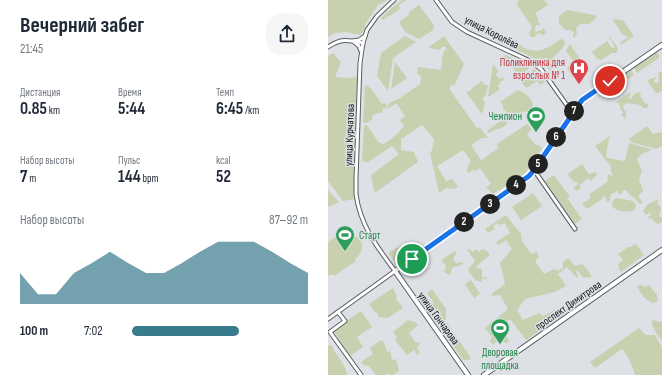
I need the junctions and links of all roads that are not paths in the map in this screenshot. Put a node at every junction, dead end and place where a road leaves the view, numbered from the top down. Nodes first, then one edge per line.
1 (394, 0) edge
2 (436, 0) edge
3 (365, 36) junction
4 (353, 41) junction
5 (363, 43) junction
6 (662, 45) edge
7 (328, 47) edge
8 (362, 52) junction
9 (582, 100) junction
10 (566, 104) junction
11 (574, 112) junction
12 (534, 170) junction
13 (575, 228) dead end
14 (662, 250) edge
15 (395, 271) junction
16 (338, 312) junction
17 (328, 319) edge
18 (361, 375) edge
19 (468, 375) edge
20 (484, 375) edge

1 - 3 street, улица Курчатова
2 - 10 street, улица Королёва
3 - 4 street
3 - 5 street, улица Курчатова
4 - 5 street
4 - 7 street
4 - 8 street
5 - 8 street, улица Курчатова
6 - 9 main road
8 - 15 street, улица Курчатова
9 - 10 street
9 - 11 main road
10 - 11 street, улица Королёва
11 - 12 main road
12 - 13 street
12 - 15 main road
14 - 20 main road, проспект Димитрова
15 - 16 street
15 - 19 main road, улица Гончарова
16 - 17 street
16 - 18 street

